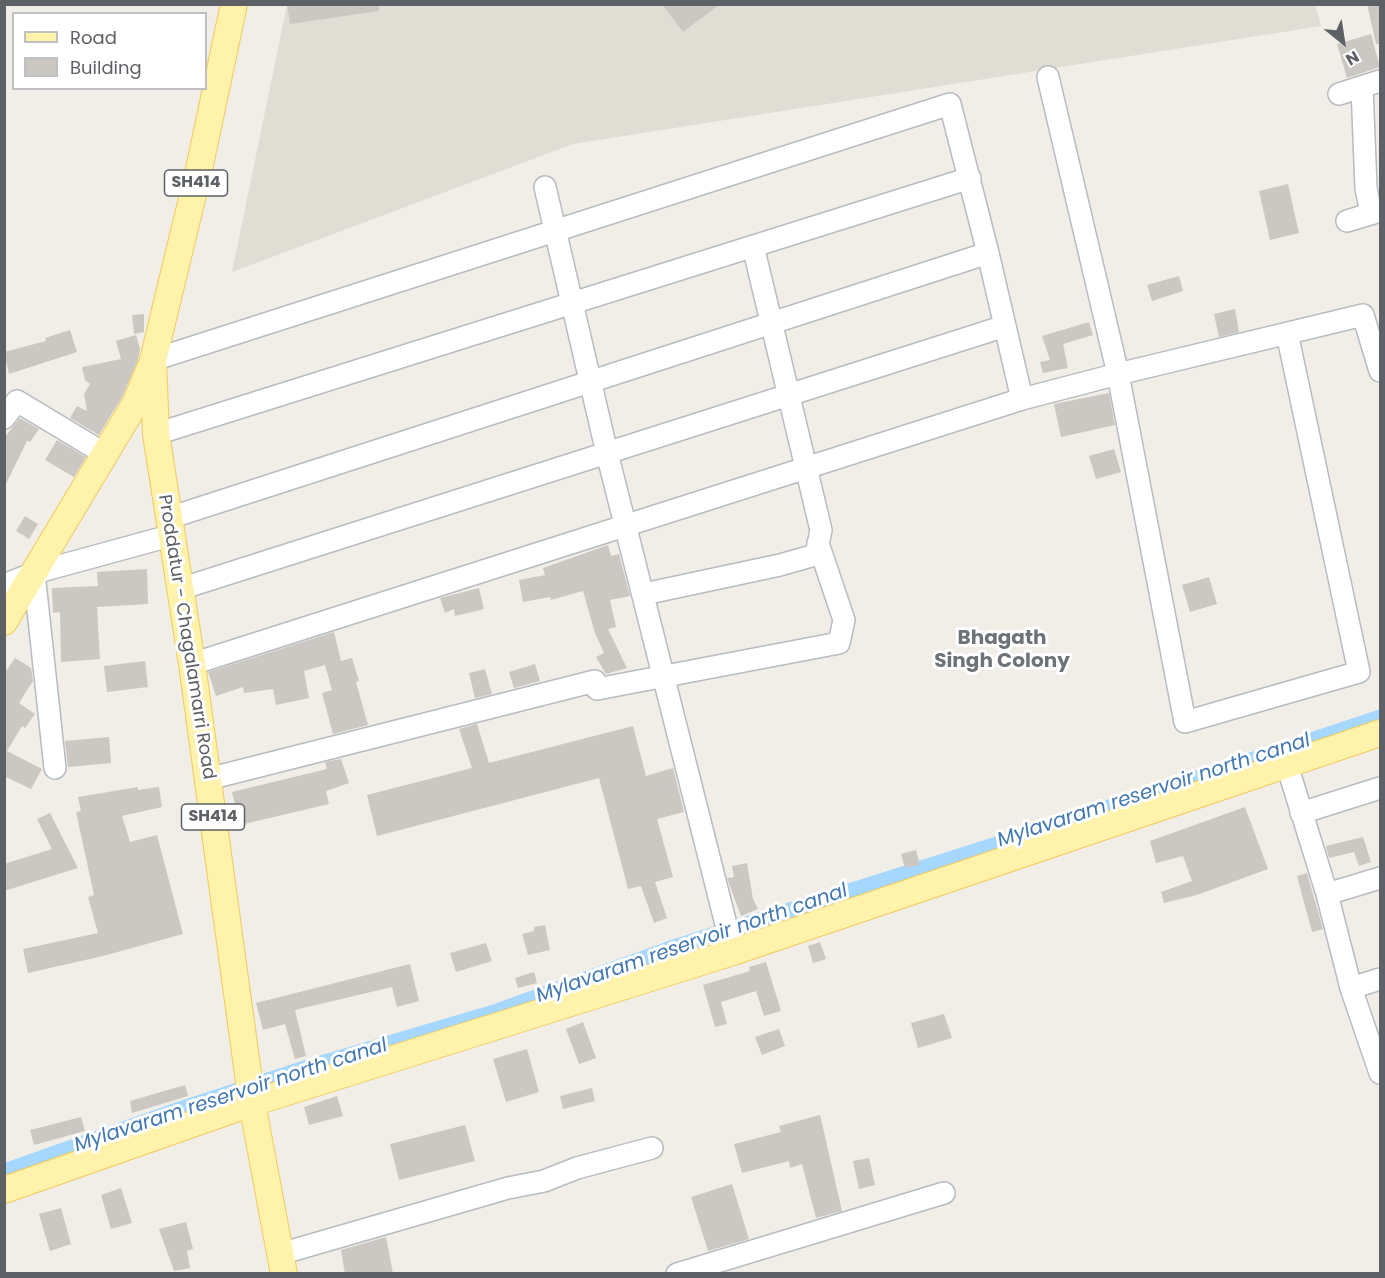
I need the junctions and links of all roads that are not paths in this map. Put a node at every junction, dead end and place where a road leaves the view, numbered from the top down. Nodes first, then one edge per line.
1 (234, 4) edge
2 (1048, 77) dead end
3 (1371, 84) edge
4 (1339, 94) dead end
5 (970, 178) junction
6 (545, 187) dead end
7 (1376, 213) edge
8 (1347, 221) dead end
9 (554, 230) junction
10 (753, 246) junction
11 (988, 253) junction
12 (571, 303) junction
13 (1372, 312) edge
14 (774, 324) junction
15 (1005, 326) junction
16 (1287, 333) junction
17 (153, 360) junction
18 (1380, 370) edge
19 (1118, 374) junction
20 (591, 384) junction
21 (789, 396) junction
22 (1022, 399) junction
23 (4, 418) edge
24 (156, 434) junction
25 (607, 453) junction
26 (105, 454) junction
27 (805, 468) junction
28 (626, 526) junction
29 (171, 527) junction
30 (818, 543) junction
31 (34, 573) junction
32 (4, 585) edge
33 (180, 589) junction
34 (644, 594) junction
35 (4, 622) edge
36 (192, 664) junction
37 (665, 677) junction
38 (1380, 733) edge
39 (1287, 765) junction
40 (55, 768) dead end
41 (208, 779) junction
42 (1380, 788) edge
43 (1301, 813) junction
44 (1380, 878) edge
45 (1327, 894) junction
46 (733, 952) junction
47 (1380, 980) edge
48 (1352, 988) junction
49 (1380, 1073) edge
50 (252, 1103) junction
51 (651, 1148) dead end
52 (4, 1190) edge
53 (944, 1193) dead end
54 (282, 1264) edge
55 (677, 1274) edge

1 - 17 main road, Proddatur - Chagalamarri Road / SH414
2 - 19 street
3 - 4 street
3 - 7 street
5 - 9 street
5 - 10 street
5 - 11 street
6 - 9 street
7 - 8 street
9 - 12 street
9 - 17 street
10 - 12 street
10 - 14 street
11 - 14 street
11 - 15 street
12 - 20 street
12 - 24 street
13 - 16 street
13 - 18 street
14 - 20 street
14 - 21 street
15 - 21 street
15 - 22 street
16 - 19 street
16 - 19 street
17 - 24 main road, Proddatur - Chagalamarri Road / SH414
17 - 26 main road
19 - 22 street
20 - 25 street
20 - 29 street
21 - 25 street
21 - 27 street
22 - 27 street
23 - 26 street
24 - 29 main road, Proddatur - Chagalamarri Road / SH414
25 - 28 street
25 - 33 street
26 - 31 main road
27 - 28 street
27 - 30 street
28 - 34 street
28 - 36 street
29 - 31 street
29 - 33 main road, Proddatur - Chagalamarri Road / SH414
30 - 34 street
30 - 37 street
31 - 32 street
31 - 35 main road
31 - 40 street
33 - 36 main road, Proddatur - Chagalamarri Road / SH414
34 - 37 street
36 - 41 main road, Proddatur - Chagalamarri Road / SH414
37 - 41 street
37 - 46 street
38 - 39 main road
39 - 43 street
39 - 46 main road
41 - 50 main road, Proddatur - Chagalamarri Road / SH414
42 - 43 street
43 - 45 street
44 - 45 street
45 - 48 street
46 - 50 main road
47 - 48 street
48 - 49 street
50 - 52 main road
50 - 54 main road, Proddatur - Chagalamarri Road / SH414
51 - 54 street
53 - 55 street

